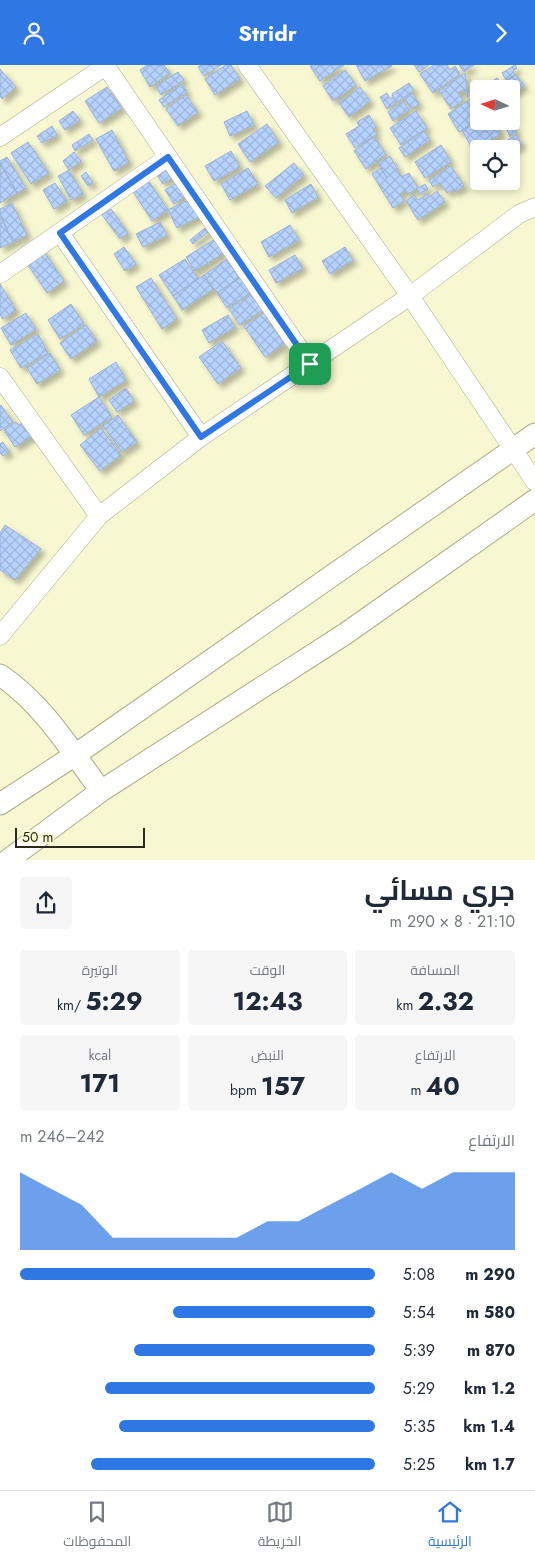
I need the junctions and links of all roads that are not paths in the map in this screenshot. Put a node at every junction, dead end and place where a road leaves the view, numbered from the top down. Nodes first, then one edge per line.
1 (106, 65) edge
2 (247, 65) edge
3 (0, 137) edge
4 (168, 157) junction
5 (535, 207) edge
6 (60, 233) junction
7 (0, 273) edge
8 (410, 296) junction
9 (310, 364) junction
10 (2, 386) edge
11 (535, 434) edge
12 (201, 437) junction
13 (512, 449) junction
14 (535, 482) edge
15 (535, 500) edge
16 (99, 516) junction
17 (0, 636) edge
18 (0, 675) edge
19 (74, 755) junction
20 (101, 791) junction
21 (0, 804) edge
22 (8, 860) edge

1 - 3 street
1 - 4 street
2 - 8 street
4 - 6 street
4 - 9 street
5 - 8 street
6 - 7 street
6 - 12 street
8 - 9 street
8 - 13 street
9 - 12 street
10 - 16 street
11 - 13 street
12 - 16 street
13 - 14 street
13 - 19 street
15 - 20 street
16 - 17 street
18 - 19 street
19 - 20 street
19 - 21 street
20 - 22 street

